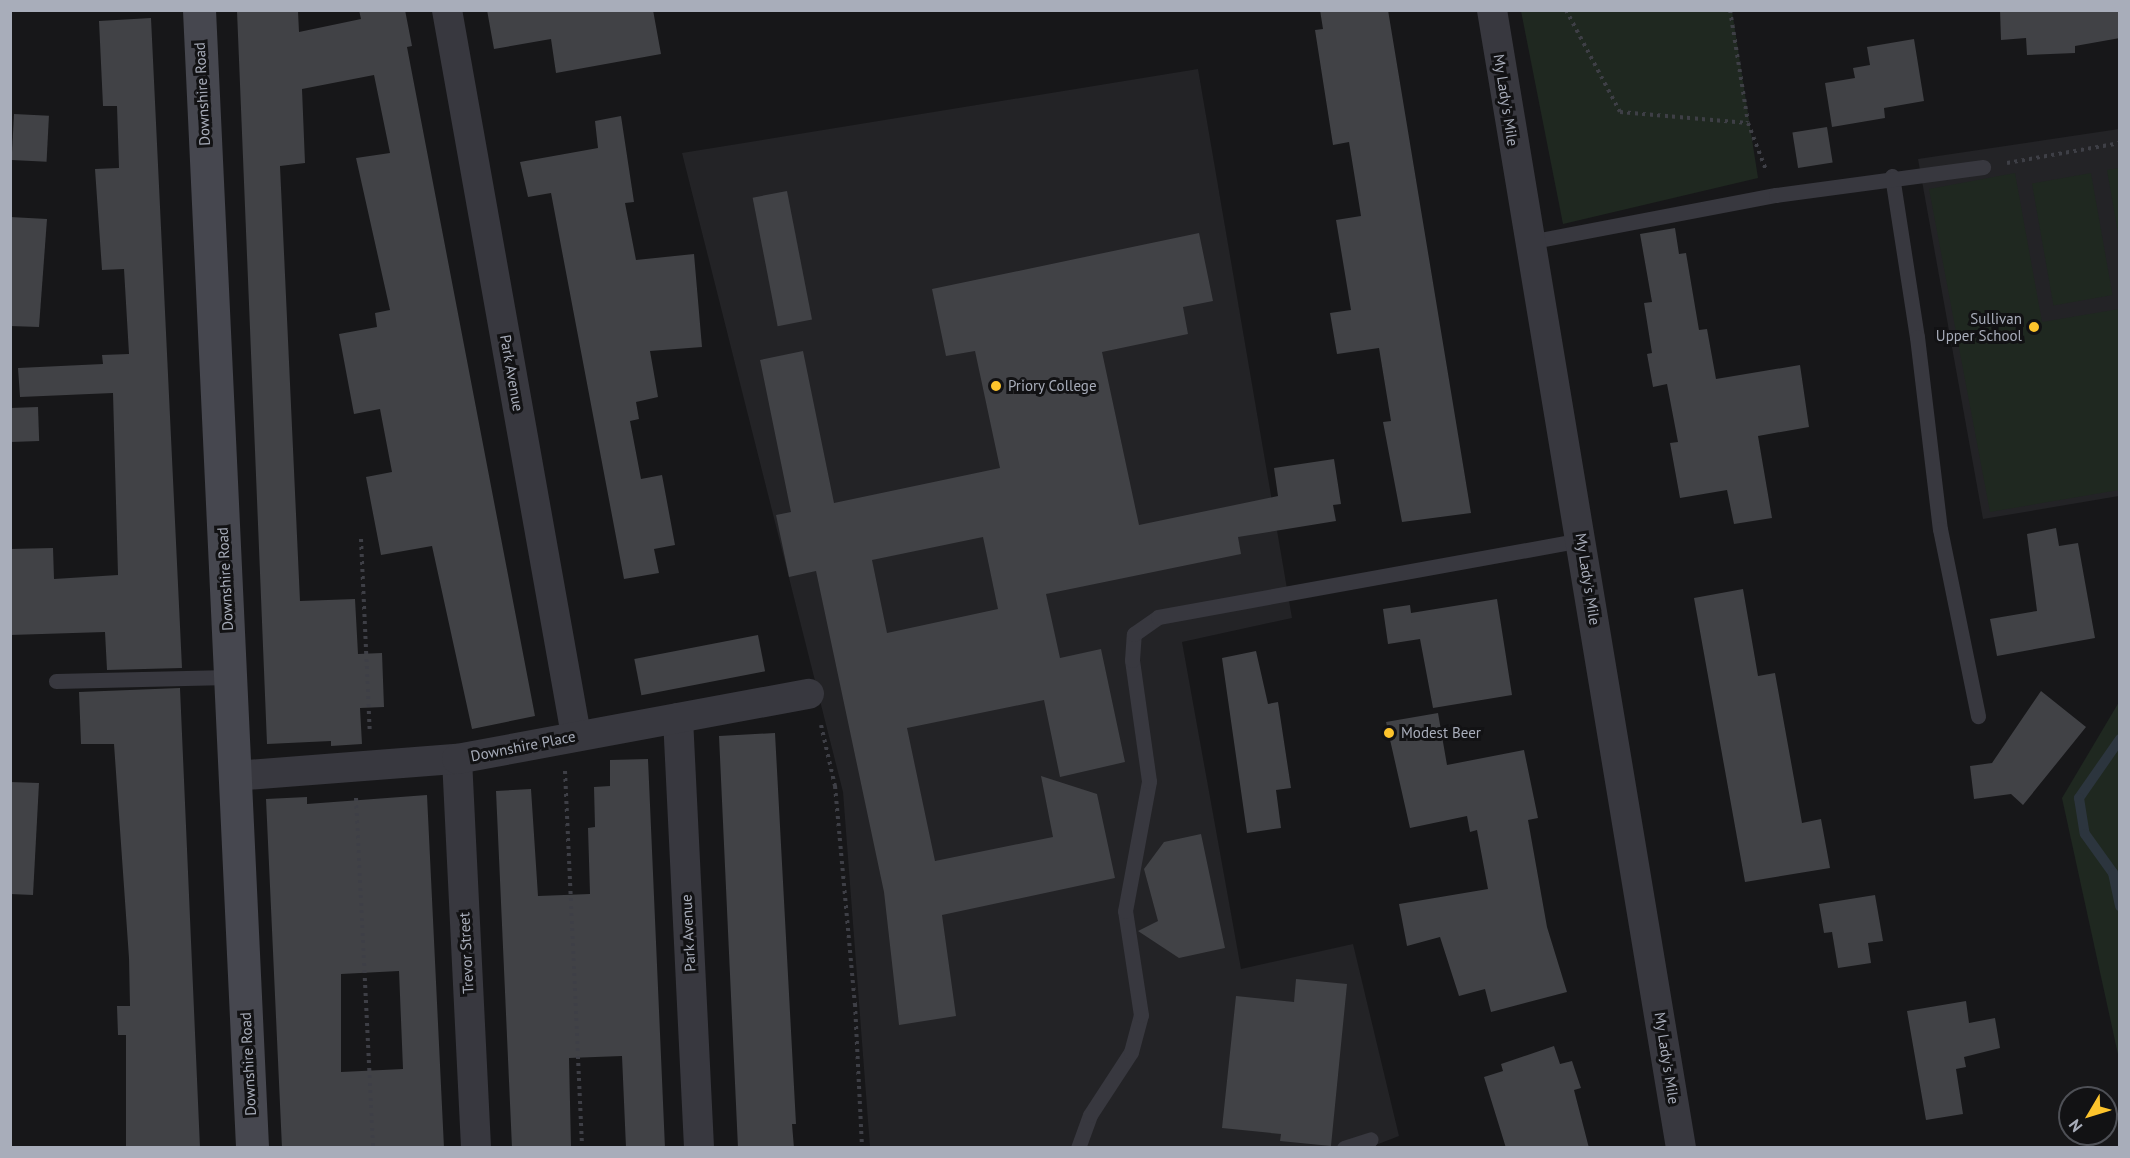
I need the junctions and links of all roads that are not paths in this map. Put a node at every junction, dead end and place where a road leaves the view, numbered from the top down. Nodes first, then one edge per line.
1 (199, 10) edge
2 (447, 10) edge
3 (1492, 10) edge
4 (1983, 167) road end
5 (1892, 176) junction
6 (1529, 242) junction
7 (1582, 540) junction
8 (229, 677) junction
9 (56, 681) dead end
10 (809, 694) road end
11 (1978, 716) dead end
12 (678, 718) junction
13 (570, 737) junction
14 (457, 759) junction
15 (234, 776) junction
16 (1371, 1139) dead end
17 (252, 1148) edge
18 (476, 1148) edge
19 (699, 1148) edge
20 (1078, 1148) edge
21 (1344, 1148) edge
22 (1681, 1148) edge

1 - 8 street, Downshire Road
2 - 13 street, Park Avenue
3 - 6 street, My Lady's Mile
4 - 5 lane
5 - 6 lane
5 - 11 lane
6 - 7 street, My Lady's Mile
7 - 20 lane
7 - 22 street, My Lady's Mile
8 - 9 lane
8 - 15 street, Downshire Road
10 - 12 street, Downshire Place
12 - 13 street, Downshire Place
12 - 19 street, Park Avenue
13 - 14 street, Downshire Place
14 - 15 street, Downshire Place
14 - 18 street, Trevor Street
15 - 17 street, Downshire Road
16 - 21 lane

